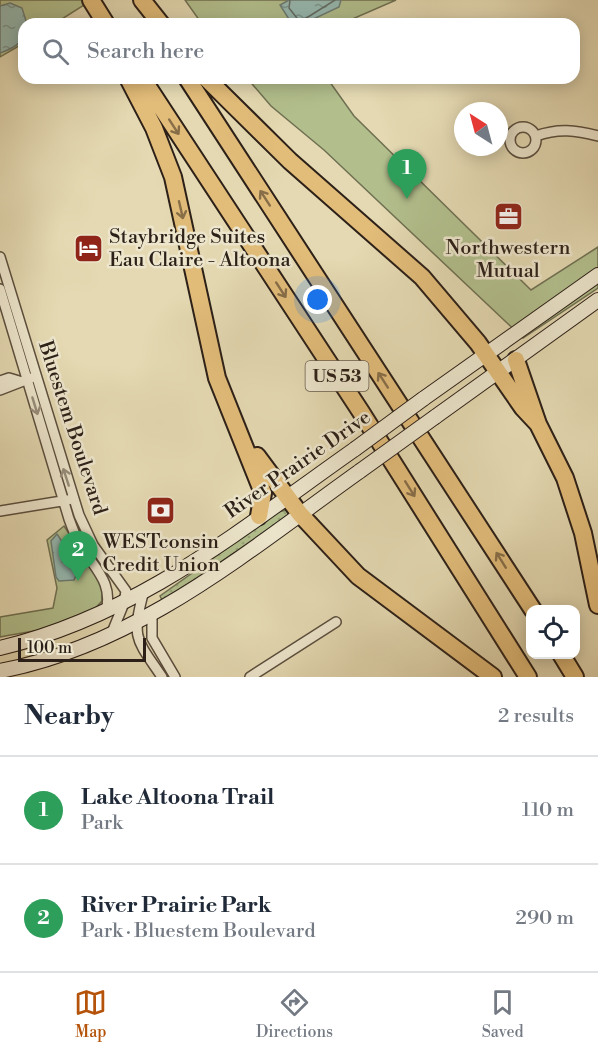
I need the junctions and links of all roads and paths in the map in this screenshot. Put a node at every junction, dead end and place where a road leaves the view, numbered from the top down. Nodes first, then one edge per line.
1 (89, 0) edge
2 (136, 0) edge
3 (142, 0) edge
4 (96, 18) edge
5 (102, 18) edge
6 (148, 18) edge
7 (156, 18) edge
8 (131, 84) edge
9 (146, 84) edge
10 (191, 84) edge
11 (212, 84) edge
12 (536, 136) dead end
13 (598, 136) edge
14 (0, 257) edge
15 (598, 275) edge
16 (0, 289) edge
17 (598, 300) edge
18 (486, 355) junction
19 (516, 360) junction
20 (498, 372) junction
21 (28, 379) junction
22 (0, 381) edge
23 (0, 390) edge
24 (538, 424) junction
25 (243, 440) junction
26 (286, 497) junction
27 (74, 499) junction
28 (63, 500) junction
29 (0, 512) edge
30 (300, 514) junction
31 (259, 516) junction
32 (143, 594) junction
33 (124, 603) junction
34 (530, 605) edge
35 (598, 605) edge
36 (106, 612) junction
37 (152, 613) junction
38 (336, 622) dead end
39 (135, 623) junction
40 (111, 635) junction
41 (0, 648) edge
42 (564, 659) edge
43 (0, 671) edge
44 (162, 677) edge
45 (175, 677) edge
46 (250, 677) edge
47 (493, 677) edge
48 (528, 677) edge
49 (575, 677) edge

1 - 4 highway
1 - 5 highway
2 - 6 highway
3 - 7 highway
8 -> 25 highway
9 -> 48 highway, US 53
34 -> 10 highway, US 53
11 - 18 highway
12 - 13 street
14 - 21 street, Bluestem Boulevard
15 - 18 main road, River Prairie Drive
16 - 21 street, Bluestem Boulevard
17 - 19 main road, River Prairie Drive
18 - 20 highway
18 - 26 main road, River Prairie Drive, bridge
19 - 20 main road, River Prairie Drive
19 - 24 highway
20 - 24 highway
20 - 30 main road, River Prairie Drive, bridge
21 - 22 street
21 - 23 street
27 -> 21 street, Bluestem Boulevard
21 -> 28 street, Bluestem Boulevard
24 - 35 highway
25 - 26 highway
25 - 31 highway
26 - 30 highway
26 - 31 main road, River Prairie Drive
27 - 28 street
27 - 33 street, Bluestem Boulevard
28 - 29 street
28 - 36 street, Bluestem Boulevard
30 - 37 main road, River Prairie Drive
30 - 47 highway
31 - 32 main road, River Prairie Drive
32 - 33 main road, River Prairie Drive
32 - 39 street
33 - 36 main road, River Prairie Drive
33 - 40 street
36 - 41 main road, River Prairie Drive
37 - 39 main road, River Prairie Drive
37 - 45 street
38 - 46 street
39 - 40 main road, River Prairie Drive
39 - 44 street
40 - 43 main road, River Prairie Drive
42 - 49 highway

